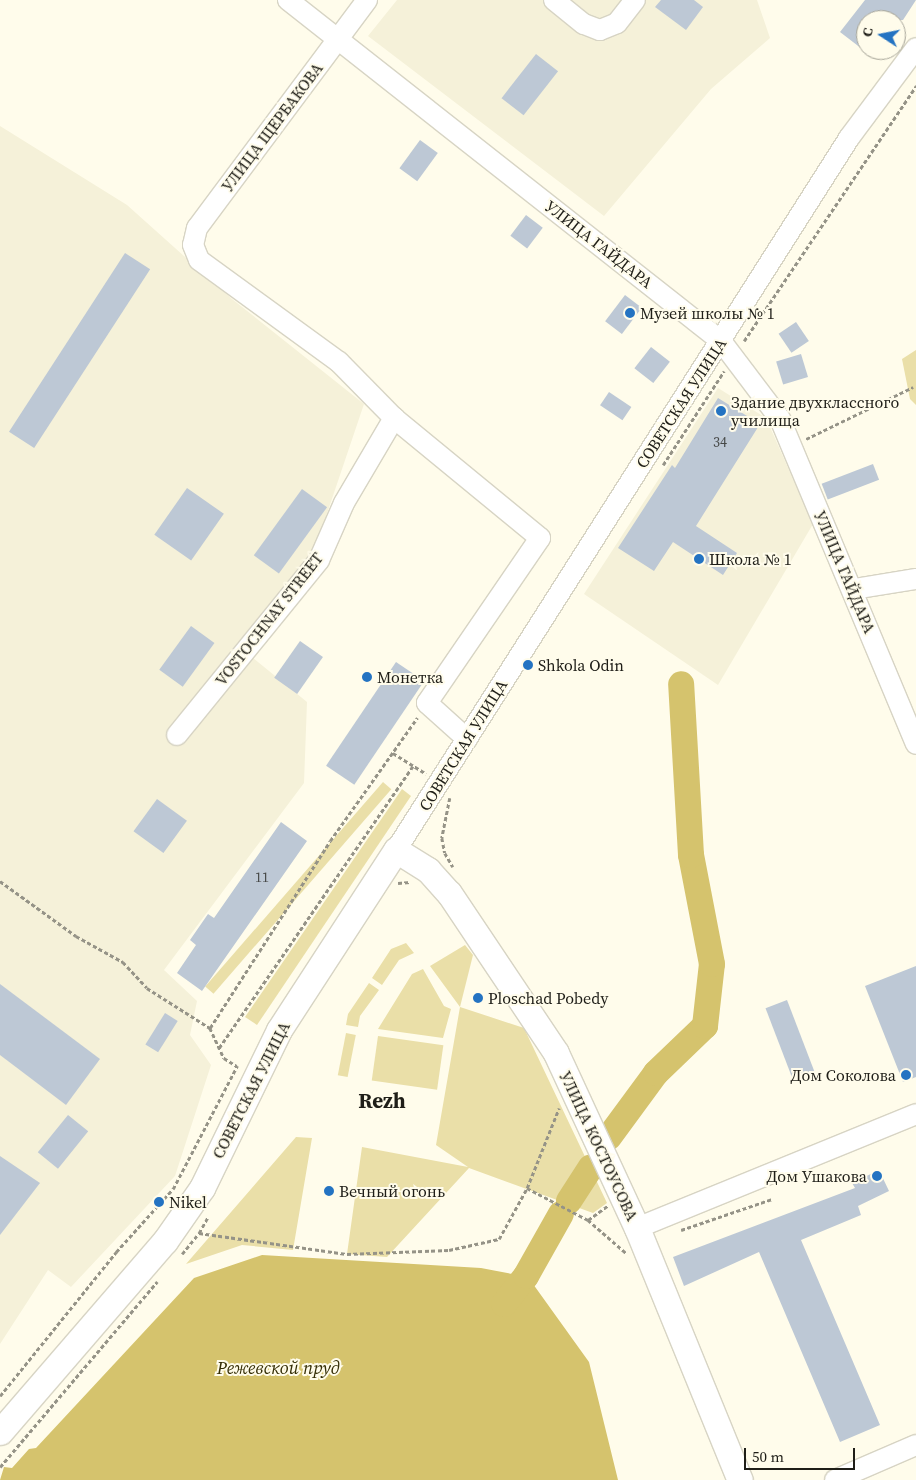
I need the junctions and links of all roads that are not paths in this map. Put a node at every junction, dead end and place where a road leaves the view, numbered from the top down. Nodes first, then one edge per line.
1 (288, 0) edge
2 (367, 0) edge
3 (554, 0) edge
4 (635, 0) edge
5 (338, 37) junction
6 (916, 48) edge
7 (721, 341) junction
8 (394, 418) junction
9 (916, 579) edge
10 (854, 589) junction
11 (177, 735) dead end
12 (467, 739) junction
13 (916, 744) edge
14 (396, 850) junction
15 (916, 1114) edge
16 (637, 1228) junction
17 (0, 1432) edge
18 (916, 1444) edge
19 (740, 1480) edge
20 (835, 1480) edge

1 - 5 street, УЛИЦА ГАЙДАРА
2 - 5 street, УЛИЦА ЩЕРБАКОВА
3 - 4 street
5 - 7 street, УЛИЦА ГАЙДАРА
5 - 8 street, УЛИЦА ЩЕРБАКОВА
6 - 7 street, СОВЕТСКАЯ УЛИЦА
7 - 10 street, УЛИЦА ГАЙДАРА
7 - 12 street, СОВЕТСКАЯ УЛИЦА
8 - 11 street, VOSTOCHNAY STREET
8 - 12 street
9 - 10 street
10 - 13 street, УЛИЦА ГАЙДАРА
12 - 14 street, СОВЕТСКАЯ УЛИЦА
14 - 16 main road, УЛИЦА КОСТОУСОВА
14 - 17 main road, СОВЕТСКАЯ УЛИЦА
15 - 16 street
16 - 19 main road, УЛИЦА КОСТОУСОВА
18 - 20 street

